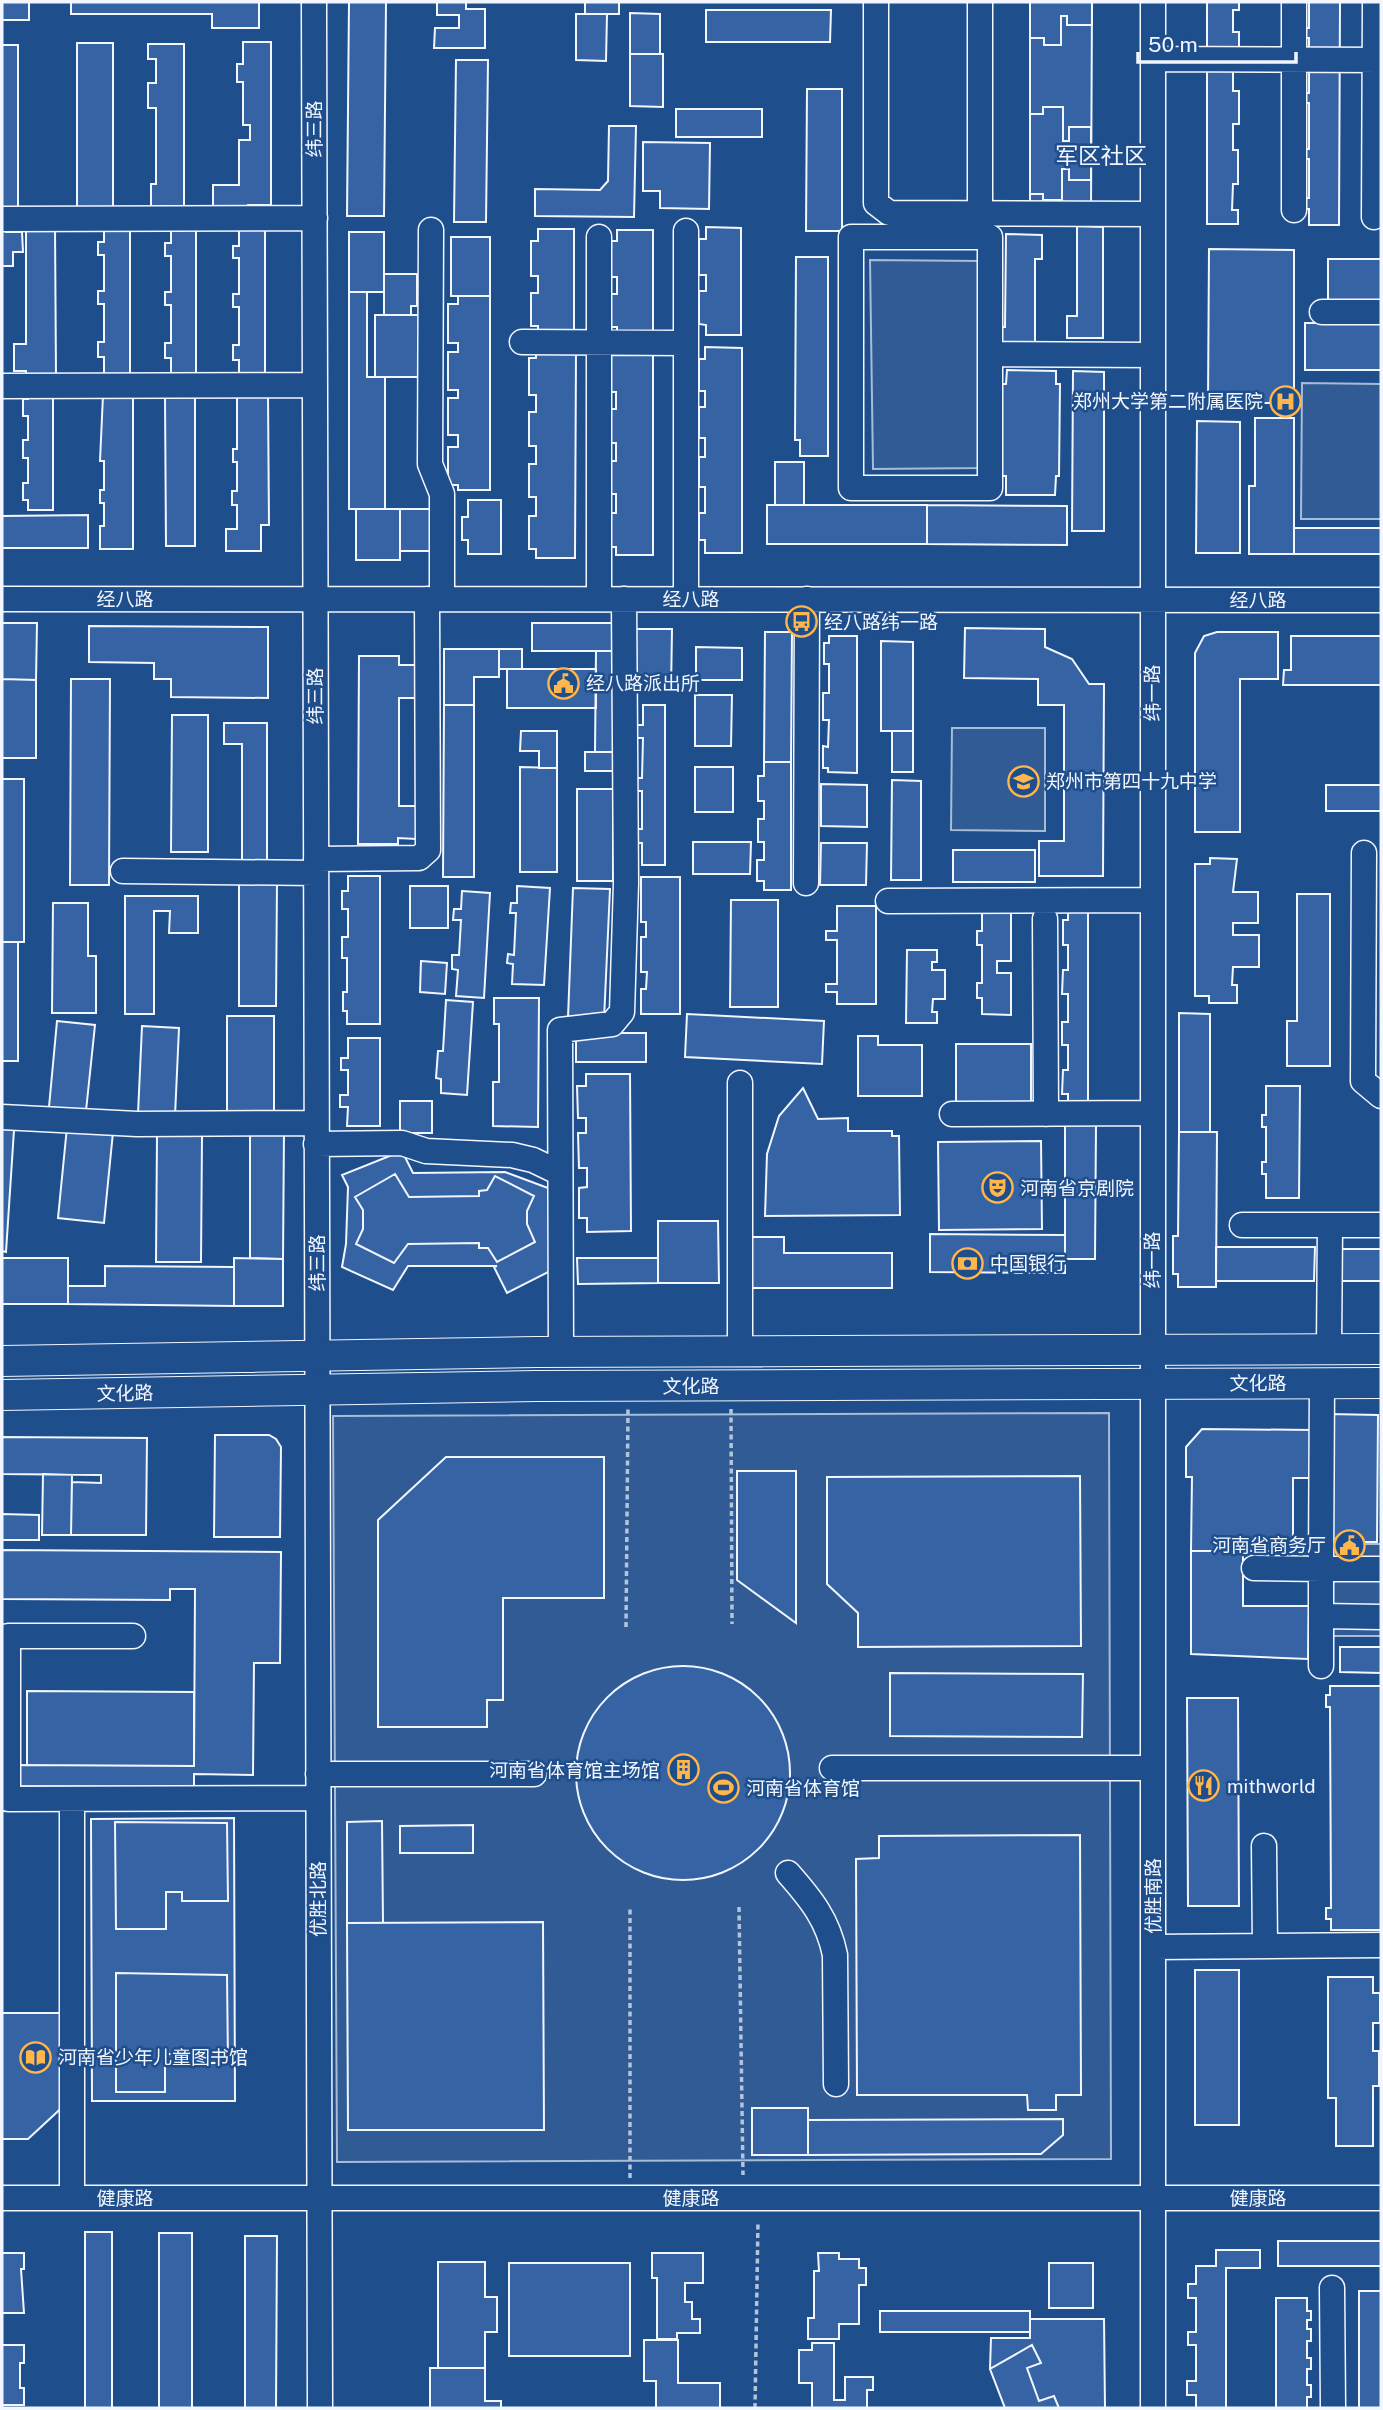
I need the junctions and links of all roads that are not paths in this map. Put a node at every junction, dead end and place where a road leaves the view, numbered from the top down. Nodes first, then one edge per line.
1 (314, 2) edge
2 (876, 2) edge
3 (980, 2) edge
4 (1153, 2) edge
5 (1294, 2) edge
6 (1375, 2) edge
7 (1153, 59) junction
8 (1294, 60) junction
9 (1378, 60) edge
10 (1294, 210) dead end
11 (980, 213) junction
12 (1153, 214) junction
13 (1374, 217) dead end
14 (315, 218) junction
15 (2, 219) edge
16 (431, 230) dead end
17 (686, 230) dead end
18 (599, 237) dead end
19 (1322, 312) dead end
20 (1381, 312) edge
21 (522, 342) dead end
22 (599, 342) junction
23 (686, 343) junction
24 (990, 354) junction
25 (1153, 355) junction
26 (2, 386) edge
27 (315, 386) junction
28 (2, 599) edge
29 (315, 599) junction
30 (434, 599) junction
31 (599, 599) junction
32 (624, 599) junction
33 (686, 599) junction
34 (807, 599) junction
35 (1152, 600) junction
36 (1381, 600) edge
37 (1364, 853) dead end
38 (316, 866) junction
39 (122, 871) dead end
40 (806, 883) dead end
41 (1152, 900) junction
42 (888, 901) dead end
43 (1372, 917) edge
44 (1045, 919) dead end
45 (740, 1083) dead end
46 (1381, 1096) edge
47 (1152, 1113) junction
48 (952, 1114) dead end
49 (1046, 1114) junction
50 (2, 1117) edge
51 (316, 1134) junction
52 (560, 1173) junction
53 (1242, 1224) dead end
54 (1330, 1224) junction
55 (1381, 1225) edge
56 (1329, 1349) junction
57 (1381, 1349) edge
58 (1152, 1350) junction
59 (740, 1351) junction
60 (561, 1352) junction
61 (317, 1356) junction
62 (2, 1361) edge
63 (1322, 1383) junction
64 (1381, 1383) edge
65 (1152, 1384) junction
66 (317, 1390) junction
67 (2, 1395) edge
68 (1254, 1568) dead end
69 (1321, 1569) junction
70 (1381, 1569) edge
71 (1321, 1616) junction
72 (1381, 1616) edge
73 (133, 1636) dead end
74 (1321, 1666) dead end
75 (832, 1768) dead end
76 (1152, 1768) junction
77 (534, 1774) dead end
78 (318, 1786) junction
79 (72, 1799) junction
80 (1264, 1846) dead end
81 (788, 1873) dead end
82 (1381, 1945) edge
83 (1265, 1946) junction
84 (1153, 1947) junction
85 (836, 2084) dead end
86 (2, 2198) edge
87 (72, 2198) junction
88 (319, 2198) junction
89 (1153, 2198) junction
90 (1381, 2199) edge
91 (1332, 2288) dead end
92 (320, 2408) edge
93 (1153, 2408) edge
94 (1333, 2408) edge

1 - 14 street, 纬三路
2 - 11 street
3 - 11 street
4 - 7 street, 纬一路
5 - 8 street
6 - 9 street
7 - 8 street
7 - 12 street, 纬一路
8 - 9 street
8 - 10 street
9 - 13 street
11 - 12 street
12 - 25 street, 纬一路
14 - 15 street
14 - 27 street, 纬三路
16 - 30 street
17 - 23 street
18 - 22 street
19 - 20 street
21 - 22 street
22 - 23 street
22 - 31 street
23 - 33 street
24 - 24 street
24 - 25 street
25 - 35 street, 纬一路
26 - 27 street
27 - 29 street, 纬三路
28 - 29 street, 经八路
29 - 30 street, 经八路
29 - 38 street, 纬三路
30 - 31 street, 经八路
30 - 38 street
31 - 32 street, 经八路
32 - 33 street, 经八路
32 - 52 street
33 - 34 street, 经八路
34 - 35 street, 经八路
34 - 40 street
35 - 36 street, 经八路
35 - 41 street, 纬一路
37 - 43 street
38 - 39 street
38 - 51 street, 纬三路
41 - 42 street
41 - 47 street, 纬一路
43 - 46 street
44 - 49 street
45 - 59 street
47 - 49 street
47 - 58 street, 纬一路
48 - 49 street
50 - 51 street
51 - 52 street
51 - 61 street, 纬三路
52 - 60 street
53 - 54 street
54 - 55 street
54 - 56 street
56 - 57 main road, 文化路
56 - 58 main road, 文化路
58 - 59 main road, 文化路
58 - 65 street, 纬一路
59 - 60 main road, 文化路
60 - 61 main road, 文化路
61 - 62 main road, 文化路
61 - 66 street, 纬三路
63 - 64 main road, 文化路
63 - 65 main road, 文化路
63 - 69 street
65 - 66 main road, 文化路
65 - 76 street, 优胜南路
66 - 67 main road, 文化路
66 - 78 street, 优胜北路
68 - 69 street
69 - 70 street
69 - 71 street
71 - 72 street
71 - 74 street
73 - 79 street
75 - 76 street
76 - 84 street, 优胜南路
77 - 78 street
78 - 79 street
78 - 88 street, 优胜北路
79 - 87 street
80 - 83 street
81 - 85 street
82 - 83 street
83 - 84 street
84 - 89 street, 优胜南路
86 - 87 street, 健康路
87 - 88 street, 健康路
88 - 89 street, 健康路
88 - 92 street, 优胜北路
89 - 90 street, 健康路
89 - 93 street, 优胜南路
91 - 94 street

